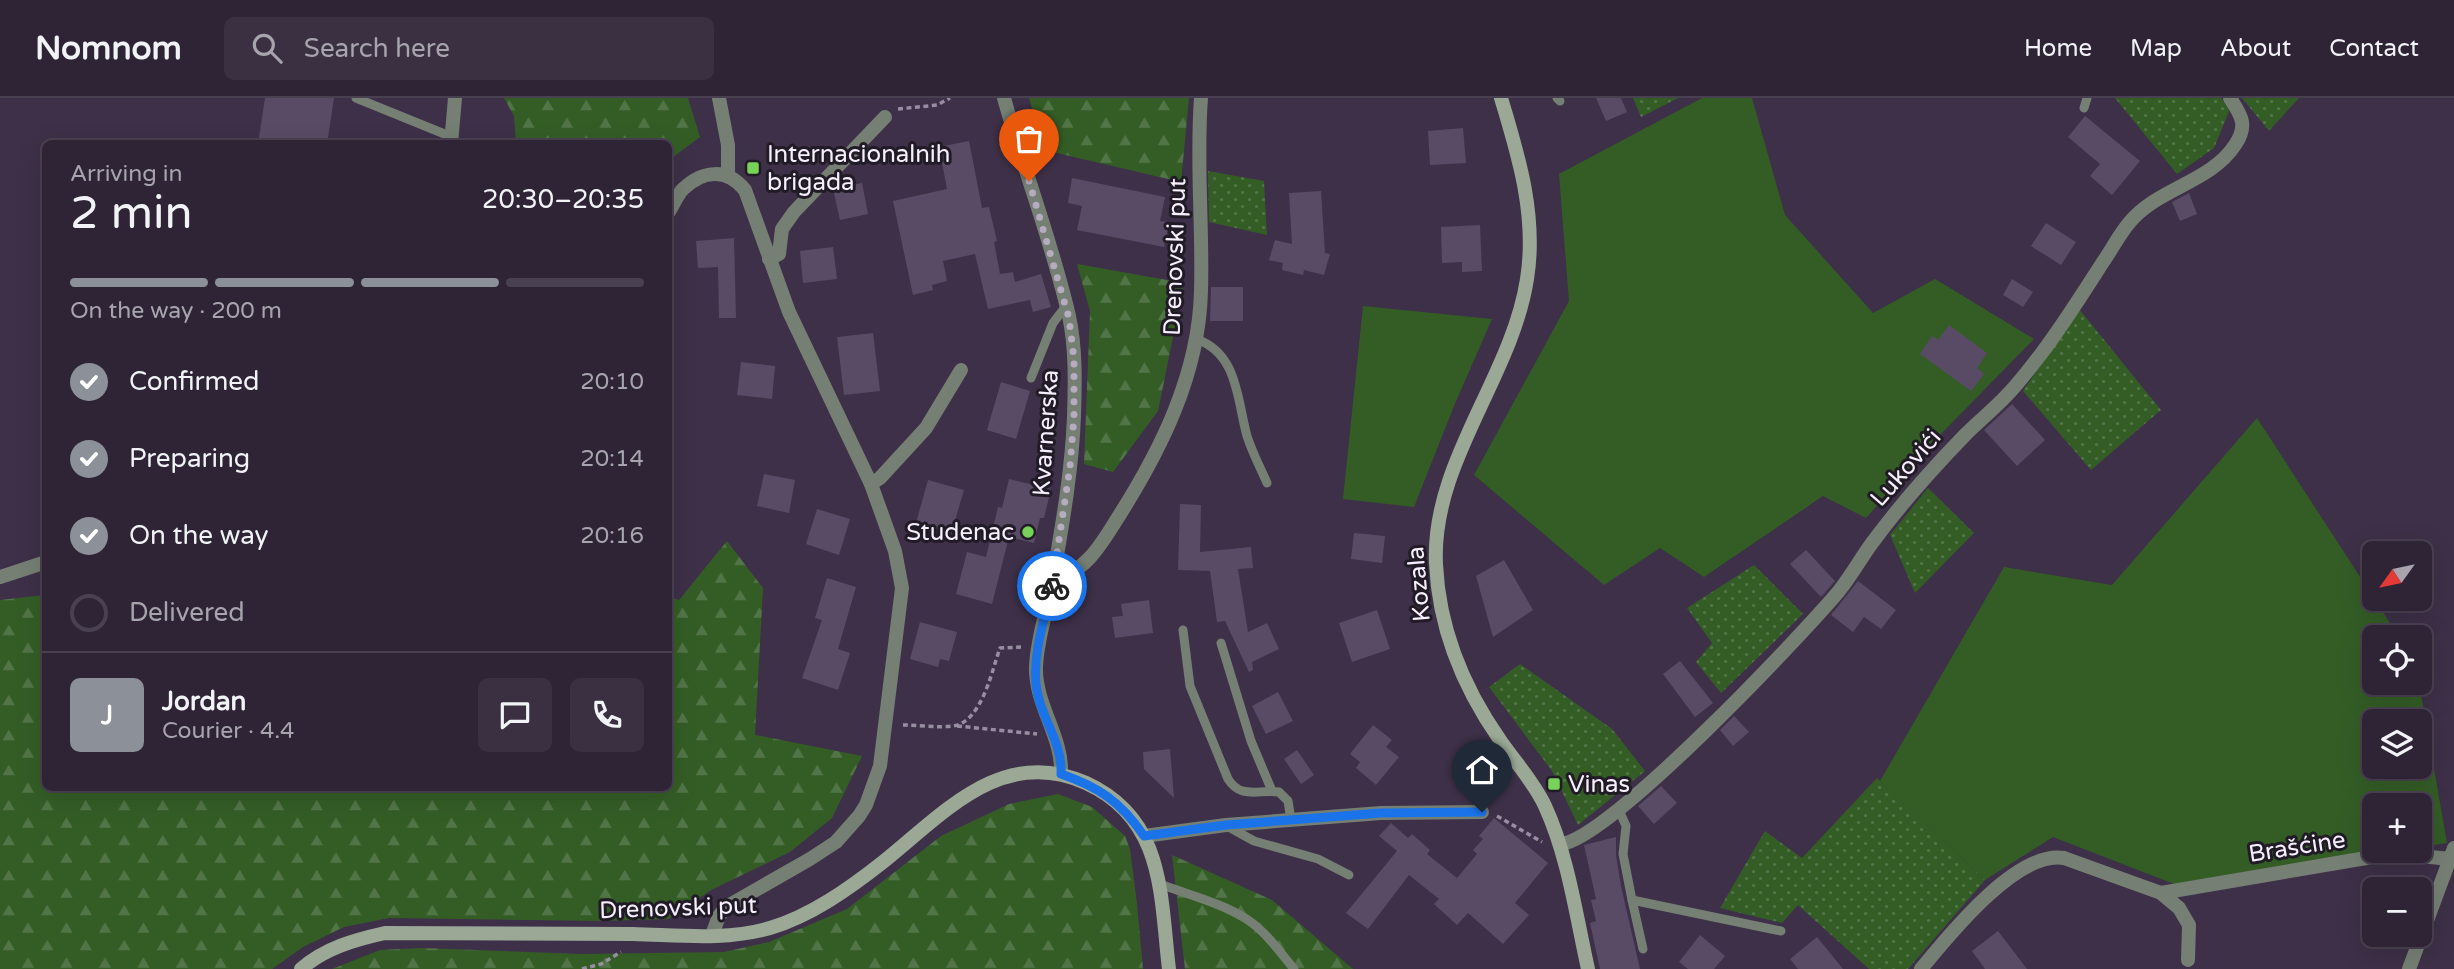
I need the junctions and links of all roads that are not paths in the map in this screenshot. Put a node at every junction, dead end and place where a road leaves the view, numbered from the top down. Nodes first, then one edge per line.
1 (356, 98) edge
2 (455, 98) edge
3 (719, 98) edge
4 (1004, 98) edge
5 (1202, 98) edge
6 (1501, 98) edge
7 (2087, 98) edge
8 (2231, 98) edge
9 (2084, 108) dead end
10 (885, 117) road end
11 (452, 140) edge
12 (728, 175) junction
13 (672, 207) edge
14 (769, 259) junction
15 (1066, 306) junction
16 (1196, 339) junction
17 (961, 370) dead end
18 (1031, 378) dead end
19 (1267, 483) dead end
20 (871, 484) junction
21 (42, 563) edge
22 (0, 577) edge
23 (1053, 578) junction
24 (1182, 630) dead end
25 (1221, 643) dead end
26 (1061, 774) junction
27 (1272, 791) junction
28 (1619, 810) junction
29 (1482, 812) road end
30 (1292, 820) junction
31 (1226, 825) junction
32 (1144, 836) junction
33 (1560, 844) junction
34 (2452, 853) edge
35 (1349, 875) dead end
36 (1160, 884) junction
37 (2161, 894) junction
38 (1632, 900) junction
39 (1782, 931) dead end
40 (712, 935) junction
41 (1643, 950) dead end
42 (2188, 960) dead end
43 (301, 969) edge
44 (1168, 969) edge
45 (1294, 969) edge
46 (1588, 969) edge
47 (1921, 969) edge
48 (2409, 969) edge

1 - 11 lane
2 - 11 street
3 - 12 street
4 - 15 street, Kvarnerska
5 - 16 street, Drenovski put
6 - 33 main road, Kozala
7 - 9 lane
8 - 28 street, Lukovići
10 - 14 street
12 - 13 street
12 - 14 street
14 - 20 street
15 - 18 lane
15 - 23 street, Kvarnerska
16 - 19 lane
16 - 23 street, Drenovski put
17 - 20 street
20 - 40 street
21 - 22 street
23 - 26 street, Kvarnerska
24 - 27 lane
25 - 27 lane
26 - 32 main road
26 - 40 main road, Drenovski put
27 - 30 lane
28 - 33 street, Lukovići
28 - 38 lane
29 - 30 street
30 - 31 street
31 - 32 street
31 - 35 lane
32 - 36 main road
33 - 46 main road, Kozala
34 - 37 street, Brašćine
34 - 48 street, Brašćine
36 - 44 main road
36 - 45 lane
37 - 42 street
37 - 47 street
38 - 39 lane
38 - 41 lane
40 - 43 main road, Drenovski put

